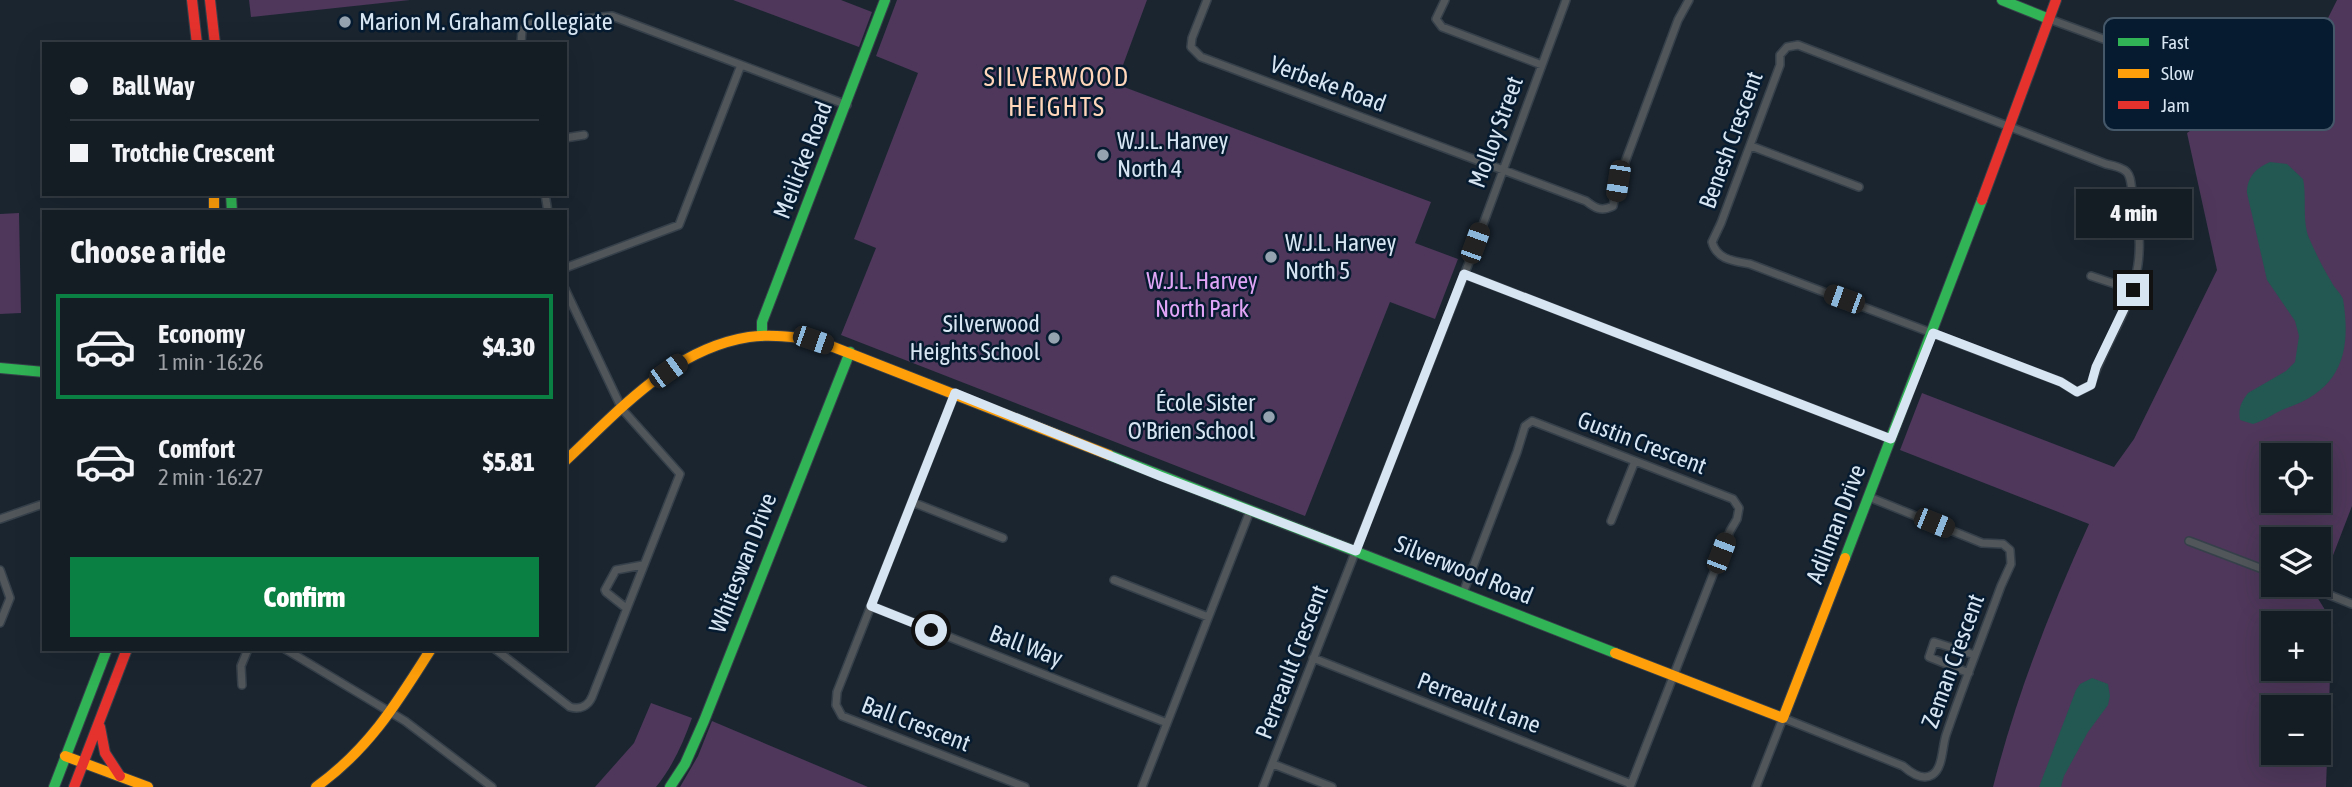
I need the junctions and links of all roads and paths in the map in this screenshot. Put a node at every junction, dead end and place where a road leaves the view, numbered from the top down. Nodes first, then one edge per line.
1 (192, 0) edge
2 (210, 0) edge
3 (885, 0) edge
4 (1207, 0) edge
5 (1445, 0) edge
6 (1566, 0) edge
7 (1689, 0) edge
8 (2002, 0) edge
9 (2056, 0) edge
10 (2049, 19) junction
11 (2104, 39) edge
12 (197, 42) edge
13 (215, 42) edge
14 (521, 42) edge
15 (741, 65) junction
16 (1542, 65) junction
17 (847, 105) junction
18 (2010, 127) junction
19 (584, 135) dead end
20 (567, 138) edge
21 (1751, 146) junction
22 (1502, 170) junction
23 (1859, 187) dead end
24 (567, 267) edge
25 (1464, 274) junction
26 (2091, 276) dead end
27 (2133, 290) junction
28 (567, 293) edge
29 (1933, 333) junction
30 (762, 336) junction
31 (850, 352) junction
32 (0, 369) edge
33 (42, 372) edge
34 (955, 393) junction
35 (622, 409) junction
36 (1891, 439) junction
37 (567, 459) edge
38 (1635, 461) junction
39 (1869, 497) junction
40 (912, 502) junction
41 (40, 505) dead end
42 (1250, 511) junction
43 (0, 519) edge
44 (1611, 521) dead end
45 (1003, 537) dead end
46 (2189, 541) dead end
47 (1356, 551) junction
48 (643, 565) junction
49 (2261, 568) edge
50 (0, 570) edge
51 (1114, 580) dead end
52 (1463, 593) junction
53 (2331, 596) edge
54 (2352, 604) edge
55 (871, 606) junction
56 (626, 608) junction
57 (1208, 617) junction
58 (0, 623) edge
59 (106, 651) edge
60 (126, 651) edge
61 (247, 651) edge
62 (288, 651) edge
63 (430, 651) edge
64 (498, 651) edge
65 (1975, 655) junction
66 (1313, 658) junction
67 (1969, 673) junction
68 (1673, 676) junction
69 (242, 685) dead end
70 (391, 712) junction
71 (1783, 718) junction
72 (100, 719) junction
73 (1167, 723) junction
74 (65, 756) junction
75 (83, 762) junction
76 (1273, 764) junction
77 (120, 776) junction
78 (1631, 785) edge
79 (54, 787) edge
80 (74, 787) edge
81 (148, 787) edge
82 (316, 787) edge
83 (492, 787) edge
84 (670, 787) edge
85 (1025, 787) edge
86 (1142, 787) edge
87 (1263, 787) edge
88 (1332, 787) edge
89 (1756, 787) edge

1 - 12 street
2 - 13 street
3 - 17 street, Meilicke Road
4 - 22 street, Verbeke Road
5 - 16 street
6 - 16 street, Molloy Street
7 - 22 street
8 - 10 street
9 - 10 street, Adilman Drive
10 - 11 street
10 - 18 street, Adilman Drive
14 - 15 street
15 - 17 street
15 - 24 street
16 - 22 street, Molloy Street
17 - 30 street, Meilicke Road
18 - 21 street, Benesh Crescent
18 - 27 street
18 - 29 street, Adilman Drive
19 - 20 street
21 - 23 street
21 - 29 street, Benesh Crescent
22 - 25 street, Molloy Street
25 - 36 street
25 - 47 street, Molloy Street
26 - 27 street
27 - 29 street
28 - 35 street
29 - 36 street, Adilman Drive
30 - 31 street, Silverwood Road
30 - 35 street, Silverwood Road
31 - 34 street, Silverwood Road
31 - 84 street, Whiteswan Drive
32 - 33 street
34 - 40 street, Ball Crescent
34 - 42 street, Silverwood Road
35 - 37 street, Silverwood Road
35 - 48 street
36 - 39 street, Adilman Drive
38 - 44 street
38 - 52 street, Gustin Crescent
38 - 68 street, Gustin Crescent
39 - 65 street, Zeman Crescent
39 - 71 street, Adilman Drive
40 - 45 street
40 - 55 street, Ball Crescent
41 - 43 street
42 - 47 street, Silverwood Road
42 - 57 street
46 - 49 street
47 - 52 street, Silverwood Road
47 - 66 street, Perreault Crescent
48 - 56 street
48 - 56 street
50 - 58 street
51 - 57 street
52 - 68 street, Silverwood Road
53 - 54 street
55 - 73 street, Ball Way
55 - 85 street, Ball Crescent
56 - 64 street
57 - 73 street
59 - 74 street
60 - 72 street
61 - 69 street
62 - 70 street
63 - 70 street
65 - 67 street, Zeman Crescent
65 - 67 street
66 - 76 street, Perreault Crescent
66 - 78 street, Perreault Lane
67 - 71 street, Zeman Crescent
68 - 71 street, Silverwood Road
68 - 78 street
70 - 82 street
70 - 83 street
71 - 89 street, Adilman Drive
72 - 75 street
72 - 77 street
73 - 86 street
74 - 75 street
74 - 79 street
75 - 77 street
75 - 80 street
76 - 87 street, Perreault Crescent
76 - 88 street
77 - 81 street

